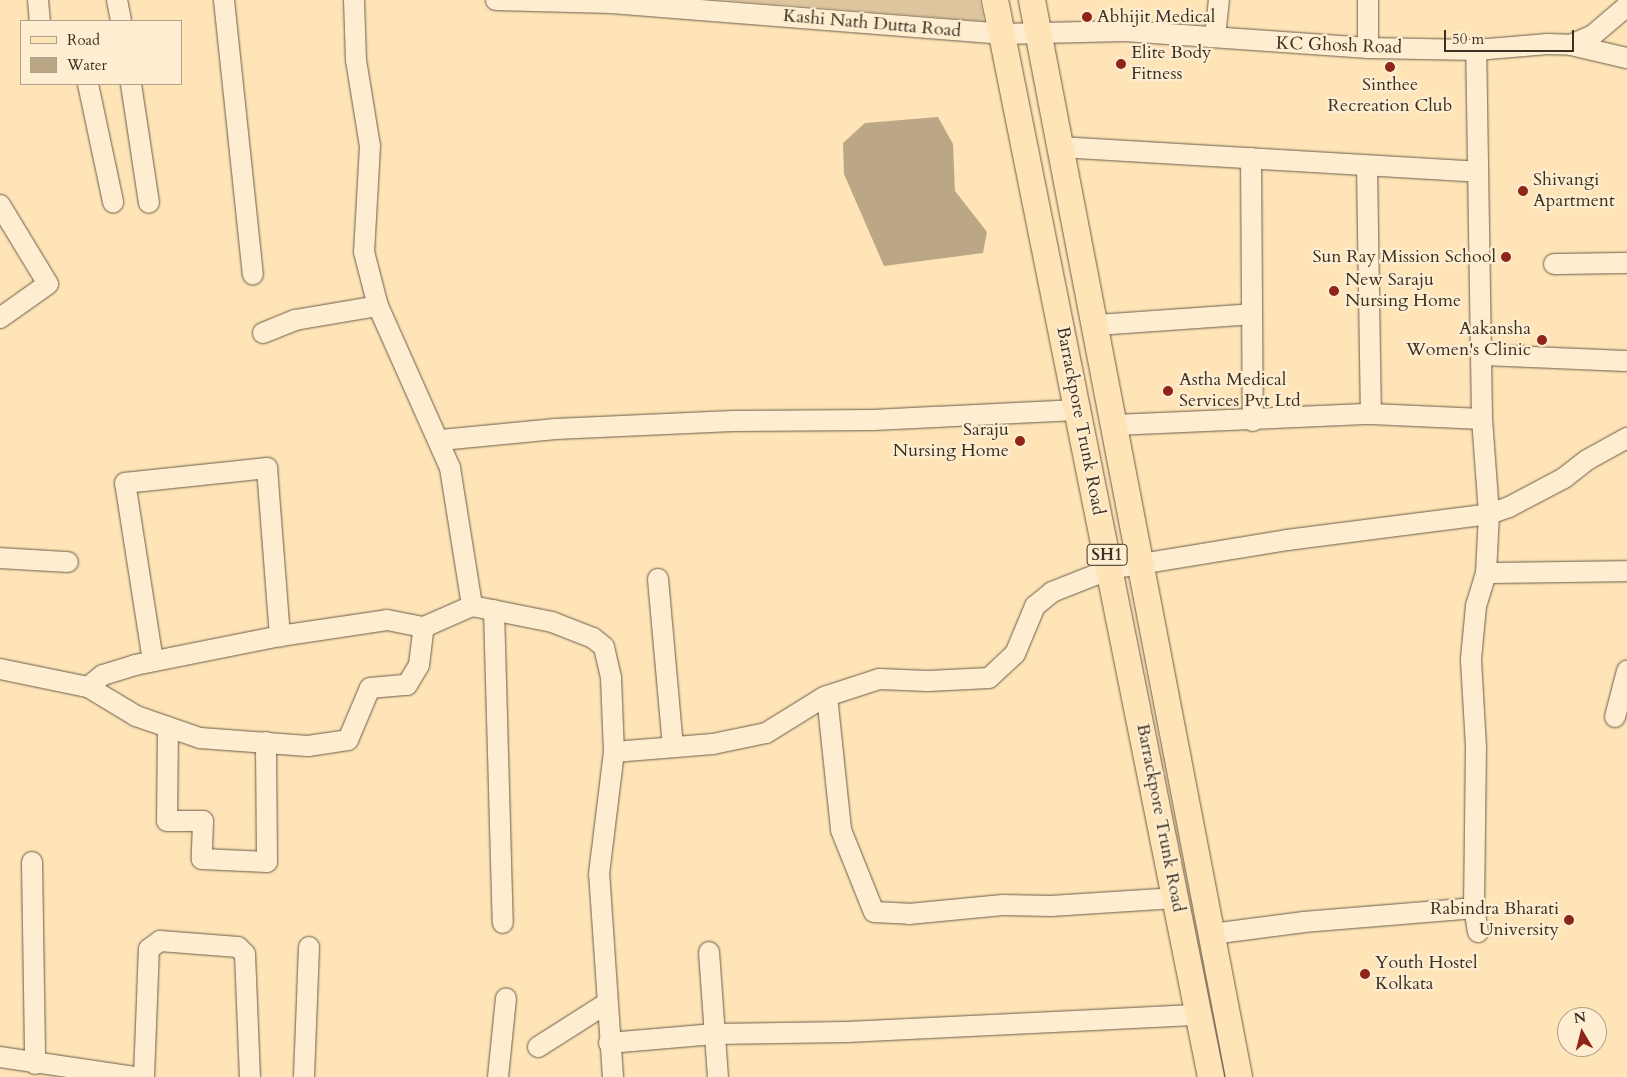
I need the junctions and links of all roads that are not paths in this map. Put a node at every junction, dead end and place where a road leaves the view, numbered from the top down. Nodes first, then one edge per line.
1 (38, 0) edge
2 (117, 0) edge
3 (224, 0) edge
4 (354, 0) edge
5 (496, 0) edge
6 (995, 0) edge
7 (1032, 0) edge
8 (1219, 0) edge
9 (1368, 0) edge
10 (548, 1) edge
11 (1627, 6) edge
12 (40, 20) edge
13 (121, 20) edge
14 (1002, 34) junction
15 (1039, 35) junction
16 (1215, 37) junction
17 (1571, 45) junction
18 (1368, 48) junction
19 (1476, 50) junction
20 (1627, 58) edge
21 (88, 85) edge
22 (130, 85) edge
23 (1061, 147) junction
24 (1251, 158) junction
25 (1367, 166) junction
26 (1476, 172) junction
27 (112, 202) dead end
28 (149, 203) dead end
29 (0, 205) edge
30 (1554, 264) dead end
31 (1627, 264) edge
32 (253, 274) dead end
33 (378, 306) junction
34 (1252, 314) junction
35 (0, 318) edge
36 (1096, 325) junction
37 (264, 334) dead end
38 (1482, 355) junction
39 (1627, 361) edge
40 (1078, 410) junction
41 (1371, 414) junction
42 (1482, 418) junction
43 (1252, 421) junction
44 (1115, 425) junction
45 (441, 440) junction
46 (1627, 442) edge
47 (1489, 514) junction
48 (0, 558) edge
49 (68, 562) dead end
50 (1142, 562) junction
51 (1110, 569) junction
52 (1627, 571) edge
53 (1486, 573) junction
54 (658, 579) dead end
55 (472, 606) junction
56 (494, 610) junction
57 (424, 627) junction
58 (280, 636) junction
59 (153, 661) junction
60 (0, 669) edge
61 (1627, 671) edge
62 (88, 687) junction
63 (827, 696) junction
64 (1615, 718) dead end
65 (168, 727) junction
66 (266, 742) junction
67 (673, 747) junction
68 (614, 752) junction
69 (32, 862) dead end
70 (1176, 898) junction
71 (1474, 908) junction
72 (503, 923) dead end
73 (1478, 932) dead end
74 (1212, 934) junction
75 (309, 947) dead end
76 (709, 952) dead end
77 (506, 998) dead end
78 (607, 1003) junction
79 (1199, 1015) junction
80 (715, 1034) junction
81 (609, 1043) junction
82 (538, 1046) dead end
83 (6, 1064) edge
84 (35, 1064) junction
85 (135, 1077) edge
86 (144, 1077) edge
87 (250, 1077) edge
88 (304, 1077) edge
89 (498, 1077) edge
90 (613, 1077) edge
91 (718, 1077) edge
92 (1211, 1077) edge
93 (1240, 1077) edge

1 - 12 street
2 - 13 street
3 - 32 street
4 - 33 street
5 - 10 street, Kashi Nath Dutta Road
6 - 14 main road, Barrackpore Trunk Road / SH1
7 - 15 main road, Barrackpore Trunk Road / SH1
8 - 16 street
9 - 18 street
10 - 14 street, Kashi Nath Dutta Road
11 - 17 street, KC Ghosh Road
14 - 15 street, Kashi Nath Dutta Road
14 - 40 main road, Barrackpore Trunk Road / SH1
15 - 16 street, KC Ghosh Road
15 - 23 main road, Barrackpore Trunk Road / SH1
16 - 18 street, KC Ghosh Road
17 - 19 street, KC Ghosh Road
17 - 20 street
18 - 19 street, KC Ghosh Road
19 - 26 street
21 - 27 street
22 - 28 street
23 - 24 street
23 - 36 main road, Barrackpore Trunk Road / SH1
24 - 25 street
24 - 34 street
25 - 26 street
25 - 41 street
26 - 38 street
29 - 35 street
30 - 31 street
33 - 37 street
33 - 45 street
34 - 36 street
34 - 43 street
36 - 44 main road, Barrackpore Trunk Road / SH1
38 - 39 street
38 - 42 street
40 - 45 street
40 - 51 main road, Barrackpore Trunk Road / SH1
41 - 42 street
41 - 43 street
42 - 47 street
43 - 44 street
44 - 50 main road, Barrackpore Trunk Road / SH1
45 - 55 street
46 - 47 street
47 - 50 street
47 - 53 street
48 - 49 street
50 - 51 street
50 - 74 main road, Barrackpore Trunk Road / SH1
51 - 63 street
51 - 70 main road, Barrackpore Trunk Road / SH1
52 - 53 street
53 - 71 street
54 - 67 street
55 - 56 street
55 - 57 street
56 - 68 street
56 - 72 street
57 - 58 street
57 - 66 street
58 - 59 street
58 - 59 street
59 - 62 street
60 - 62 street
61 - 64 street
62 - 65 street
63 - 67 street
63 - 70 street
65 - 66 street
65 - 66 street
67 - 68 street
68 - 78 street
69 - 84 street
70 - 79 main road, Barrackpore Trunk Road / SH1
71 - 73 street
71 - 74 street
74 - 93 main road, Barrackpore Trunk Road / SH1
75 - 88 street
76 - 80 street
77 - 89 street
78 - 81 street
78 - 82 street
79 - 80 street
79 - 92 main road, Barrackpore Trunk Road / SH1
80 - 81 street
80 - 91 street
81 - 90 street
83 - 84 street
84 - 85 street
86 - 87 street

